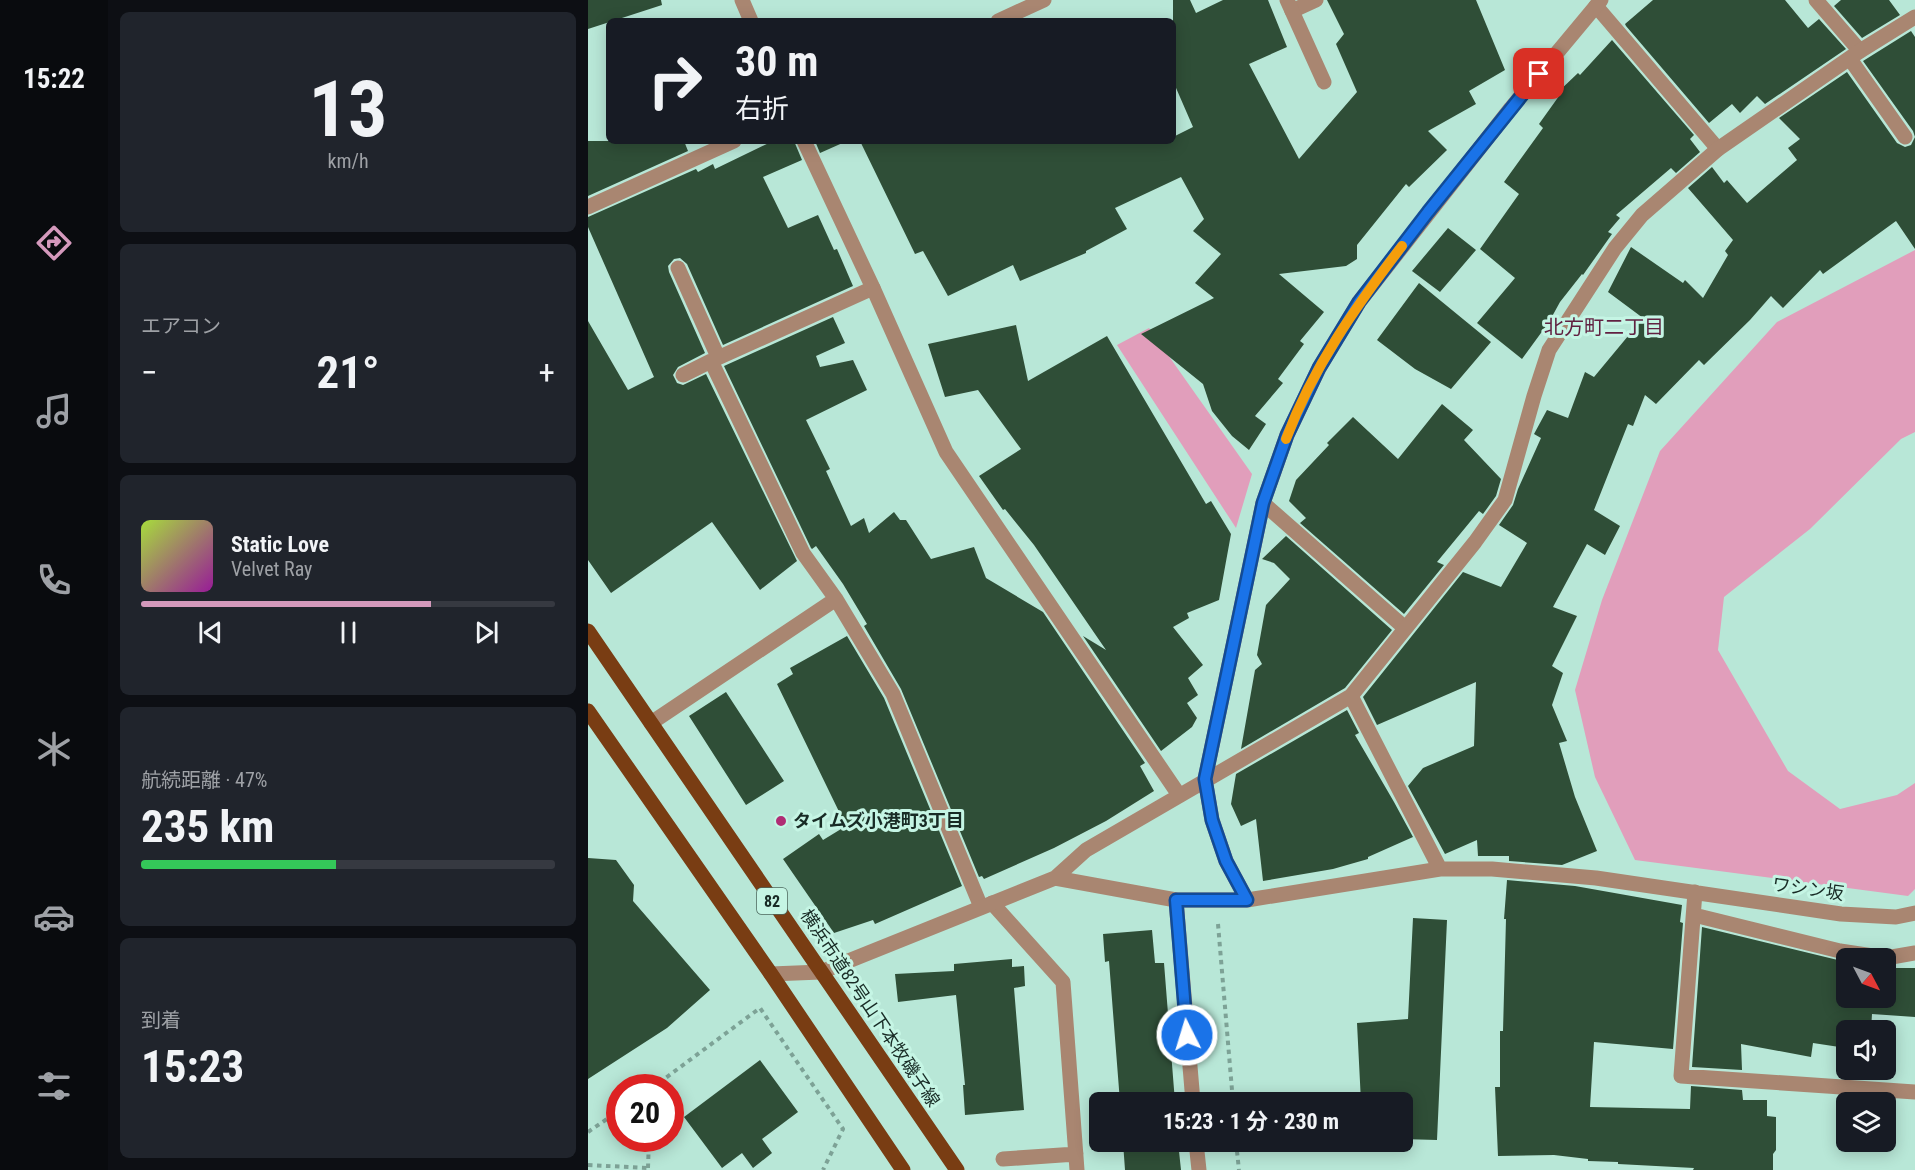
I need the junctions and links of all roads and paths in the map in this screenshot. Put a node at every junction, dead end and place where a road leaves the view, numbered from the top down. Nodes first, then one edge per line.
1 (742, 0) edge
2 (1044, 0) edge
3 (1316, 0) edge
4 (1816, 0) edge
5 (1599, 3) edge
6 (1290, 6) edge
7 (1915, 17) edge
8 (750, 18) edge
9 (1005, 18) edge
10 (1855, 55) junction
11 (1324, 82) dead end
12 (1905, 137) dead end
13 (727, 144) edge
14 (805, 144) edge
15 (1718, 149) junction
16 (588, 207) edge
17 (678, 268) dead end
18 (873, 288) junction
19 (715, 359) junction
20 (683, 375) dead end
21 (1263, 503) junction
22 (836, 599) junction
23 (1405, 628) junction
24 (588, 631) edge
25 (1351, 696) junction
26 (588, 711) edge
27 (651, 723) junction
28 (1205, 779) junction
29 (1179, 795) junction
30 (1440, 869) junction
31 (1055, 878) junction
32 (1695, 892) junction
33 (1176, 900) junction
34 (1216, 900) junction
35 (1247, 900) junction
36 (986, 905) junction
37 (1915, 914) edge
38 (1694, 915) junction
39 (1915, 953) edge
40 (821, 972) junction
41 (771, 974) junction
42 (671, 1074) edge
43 (1192, 1092) edge
44 (1232, 1092) edge
45 (1915, 1092) edge
46 (606, 1120) edge
47 (588, 1132) edge
48 (649, 1152) edge
49 (1197, 1152) edge
50 (1237, 1152) edge
51 (890, 1154) junction
52 (1076, 1154) junction
53 (1003, 1159) dead end
54 (588, 1165) edge
55 (648, 1169) edge
56 (823, 1170) edge
57 (892, 1170) edge
58 (903, 1170) edge
59 (957, 1170) edge
60 (1077, 1170) edge
61 (1199, 1170) edge
62 (1239, 1170) edge

1 - 8 street
2 - 9 street
3 - 6 street
4 - 10 street
5 - 15 street
5 - 21 street
6 - 11 street
7 - 10 street
10 - 12 street
10 - 15 street
13 - 16 street
14 - 18 street
15 - 23 street
17 - 19 street
18 - 19 street
18 - 29 street
19 - 20 street
19 - 22 street
21 - 23 street
21 - 28 street
22 - 27 street
22 - 36 street
23 - 25 street
24 - 27 main road, 横浜市道82号山下本牧磯子線 / 82
25 - 28 street
25 - 30 street
26 - 41 main road, 82
27 - 40 main road, 横浜市道82号山下本牧磯子線 / 82
28 - 29 street
28 - 35 street
29 - 31 street
30 - 32 street, ワシン坂
30 - 35 street, ワシン坂
31 - 33 street, ワシン坂
31 - 36 street
32 - 37 street, ワシン坂
32 - 38 street
33 - 34 street, ワシン坂
33 - 43 street
34 - 35 street, ワシン坂
34 - 44 path
36 - 40 street
36 - 52 street
38 - 39 street
38 - 45 street
40 - 41 street
40 - 59 main road, 横浜市道82号山下本牧磯子線 / 82
41 - 51 main road, 82
42 - 56 path
46 - 47 path
48 - 55 path
49 - 61 street
50 - 62 path
51 - 57 main road
51 - 58 main road, 82
52 - 53 street
52 - 60 street
54 - 55 path

